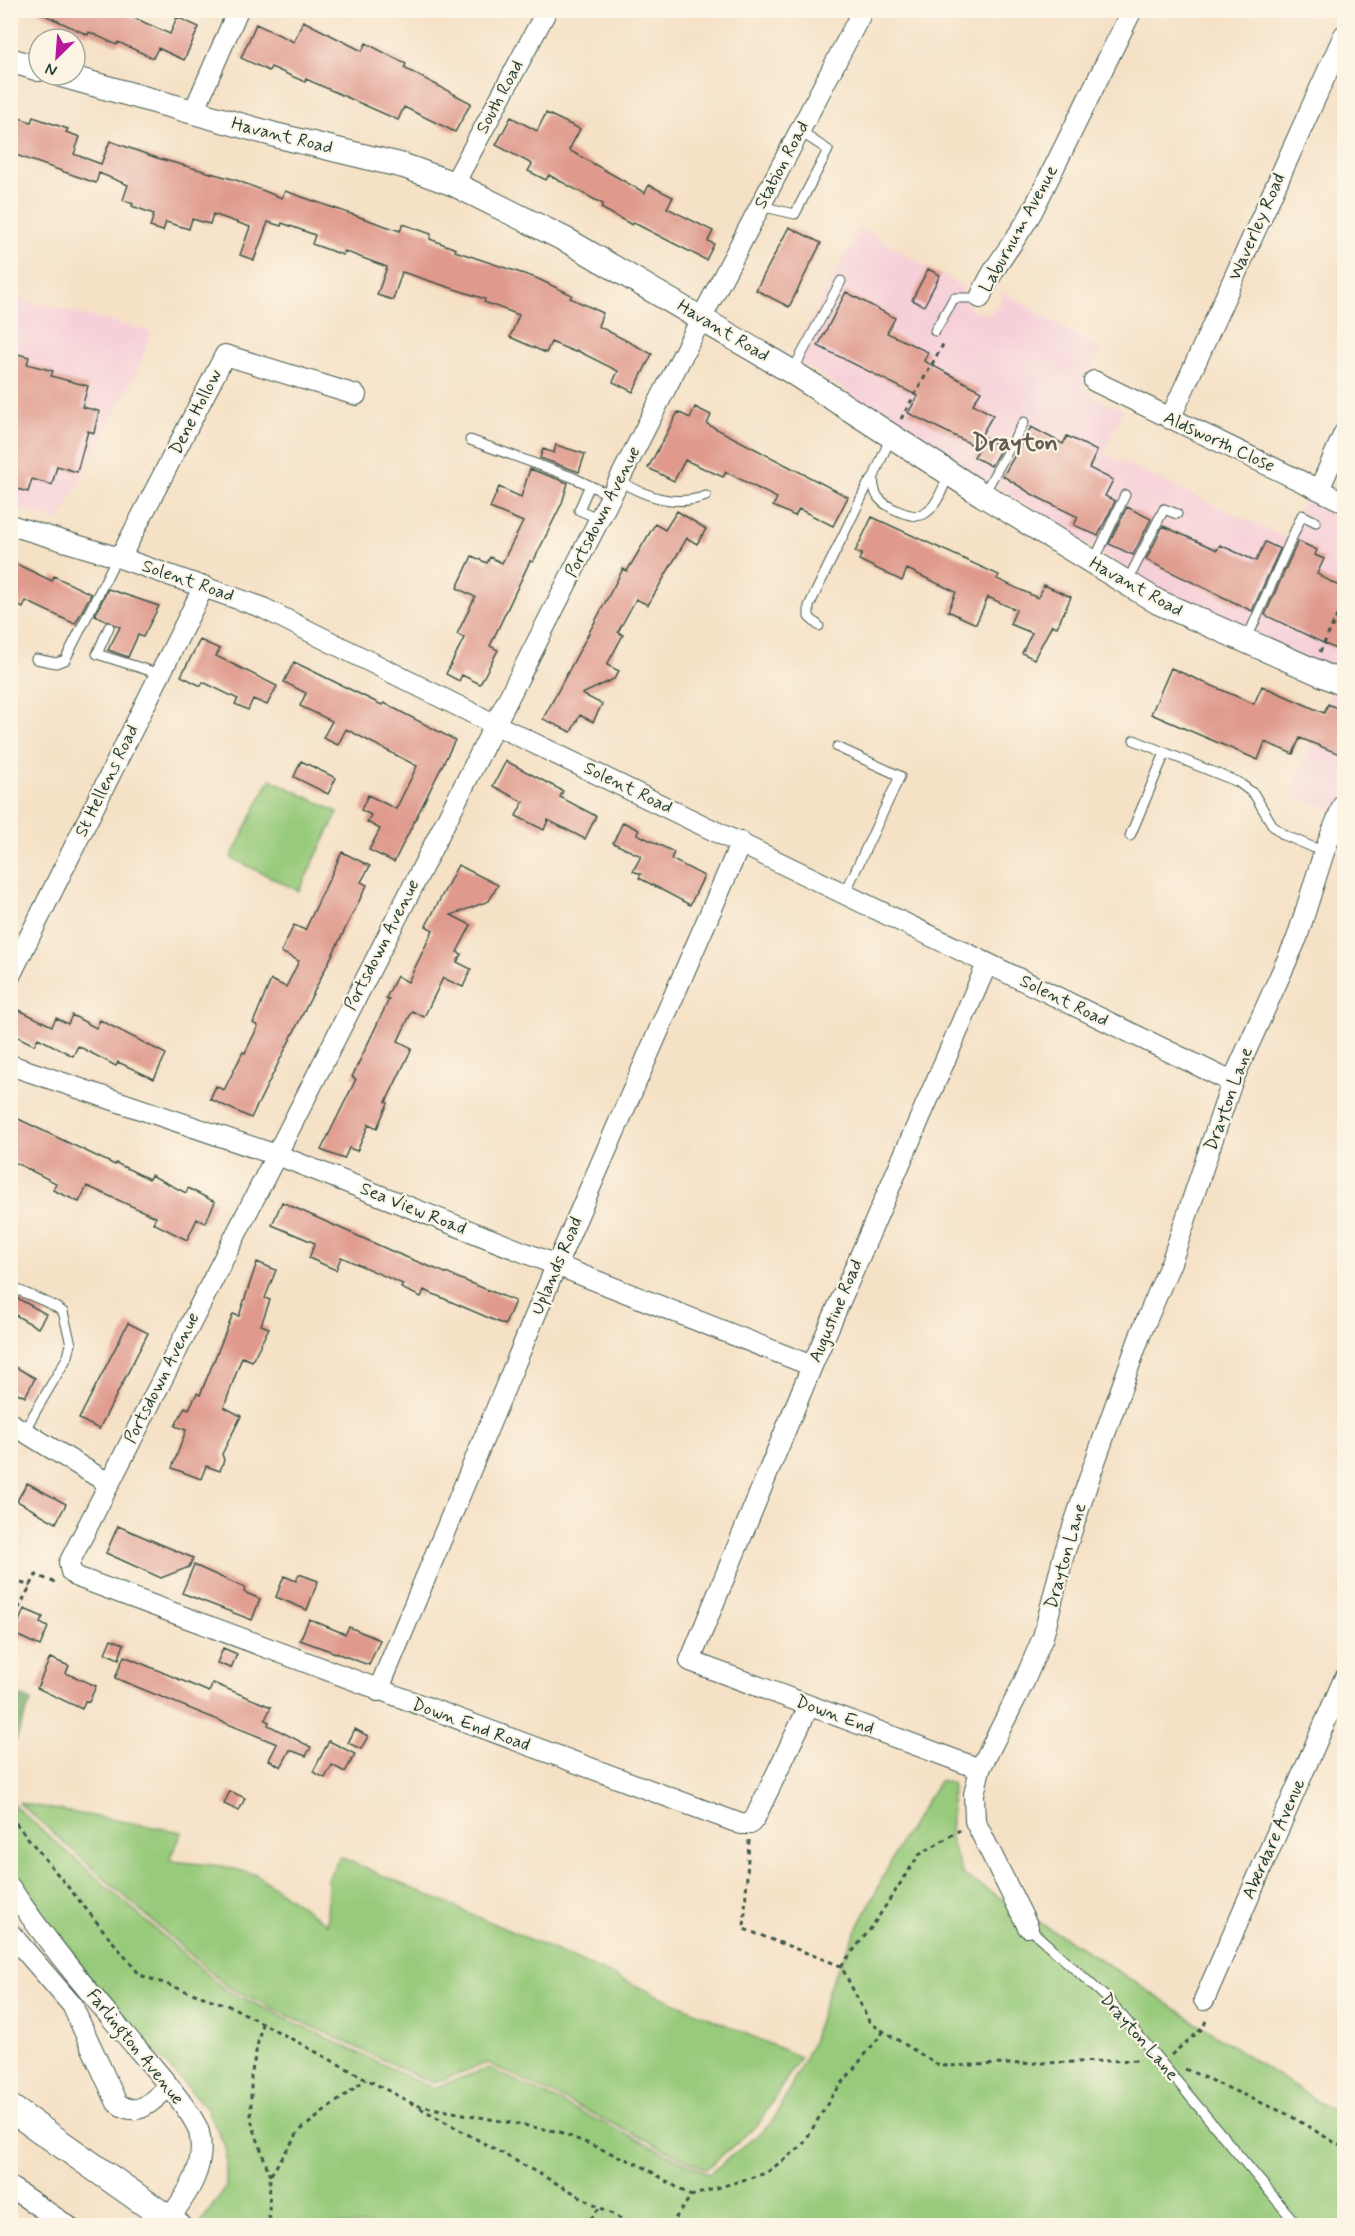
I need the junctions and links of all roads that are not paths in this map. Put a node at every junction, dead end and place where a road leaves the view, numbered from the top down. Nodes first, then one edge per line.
1 (238, 10) edge
2 (547, 10) edge
3 (863, 10) edge
4 (1132, 10) edge
5 (1344, 35) edge
6 (10, 60) edge
7 (27, 65) edge
8 (87, 83) edge
9 (192, 113) junction
10 (800, 131) junction
11 (454, 184) junction
12 (760, 206) junction
13 (841, 281) dead end
14 (980, 298) joint
15 (701, 319) junction
16 (935, 331) dead end
17 (792, 372) junction
18 (1094, 381) dead end
19 (356, 394) dead end
20 (1170, 419) junction
21 (1024, 422) dead end
22 (1344, 433) edge
23 (891, 436) junction
24 (470, 440) dead end
25 (949, 474) junction
26 (873, 479) junction
27 (589, 487) junction
28 (616, 489) junction
29 (1319, 490) junction
30 (983, 495) junction
31 (1125, 495) dead end
32 (706, 496) dead end
33 (1344, 502) edge
34 (1177, 514) dead end
35 (600, 519) junction
36 (1316, 522) dead end
37 (10, 525) edge
38 (119, 557) junction
39 (1093, 564) junction
40 (1127, 583) junction
41 (204, 586) junction
42 (819, 626) dead end
43 (109, 627) dead end
44 (1246, 642) junction
45 (36, 659) dead end
46 (160, 674) junction
47 (1344, 684) edge
48 (494, 724) junction
49 (1134, 740) dead end
50 (837, 747) dead end
51 (1165, 753) junction
52 (1344, 802) edge
53 (1130, 836) dead end
54 (741, 842) junction
55 (1324, 852) junction
56 (845, 893) junction
57 (987, 964) junction
58 (10, 976) edge
59 (10, 1065) edge
60 (1233, 1082) junction
61 (276, 1155) junction
62 (556, 1266) junction
63 (10, 1286) edge
64 (812, 1366) junction
65 (17, 1427) edge
66 (108, 1482) junction
67 (63, 1578) joint
68 (690, 1661) joint
69 (1344, 1679) edge
70 (378, 1691) junction
71 (809, 1706) junction
72 (980, 1769) junction
73 (10, 1887) edge
74 (1028, 1927) joint
75 (10, 1933) edge
76 (1204, 2000) dead end
77 (168, 2086) junction
78 (10, 2108) edge
79 (10, 2187) edge
80 (174, 2222) edge
81 (68, 2226) edge
82 (1298, 2226) edge

1 - 9 street
2 - 11 street, South Road
3 - 10 street, Station Road
4 - 14 street, Laburnum Avenue
5 - 20 street, Waverley Road
6 - 7 street
8 - 9 street, Havant Road
9 - 11 street, Havant Road
10 - 12 street, Station Road
10 - 12 lane
11 - 15 street, Havant Road
12 - 15 street, Station Road
13 - 17 lane
14 - 16 lane
15 - 17 street, Havant Road
15 - 28 street, Portsdown Avenue
17 - 23 street, Havant Road
18 - 20 street, Aldsworth Close
19 - 38 street, Dene Hollow
20 - 29 street, Aldsworth Close
21 - 30 lane
22 - 29 street
23 - 25 street, Havant Road
23 - 26 lane
24 - 27 lane
25 - 26 lane
25 - 30 street, Havant Road
26 - 42 lane
27 - 28 lane
27 - 35 lane
28 - 32 lane
28 - 35 street, Portsdown Avenue
29 - 33 street, Aldsworth Close
30 - 39 street, Havant Road
31 - 39 lane
34 - 40 lane
35 - 48 street, Portsdown Avenue
36 - 44 lane
37 - 38 street, Solent Road
38 - 41 street, Solent Road
38 - 45 lane
39 - 40 street, Havant Road
40 - 44 street, Havant Road
41 - 46 street, St Hellens Road
41 - 48 street, Solent Road
43 - 46 lane
44 - 47 street, Havant Road
46 - 58 street, St Hellens Road
48 - 54 street, Solent Road
48 - 61 street, Portsdown Avenue
49 - 51 lane
50 - 56 lane
51 - 53 lane
51 - 55 lane
52 - 55 street, Drayton Lane
54 - 56 street, Solent Road
54 - 62 street, Uplands Road
55 - 60 street, Drayton Lane
56 - 57 street, Solent Road
57 - 60 street, Solent Road
57 - 64 street, Augustine Road
59 - 61 street, Sea View Road
60 - 72 street, Drayton Lane
61 - 62 street, Sea View Road
61 - 66 street, Portsdown Avenue
62 - 64 street, Sea View Road
62 - 70 street, Uplands Road
63 - 65 lane
64 - 68 street, Augustine Road
65 - 66 street
66 - 67 street, Portsdown Avenue
67 - 70 street, Down End Road
68 - 71 street, Down End
69 - 76 street, Aberdare Avenue
70 - 71 street, Down End Road
71 - 72 street, Down End
72 - 74 street, Drayton Lane
73 - 77 street, Farlington Avenue
74 - 82 lane, Drayton Lane
75 - 77 street
77 - 80 street, Farlington Avenue
78 - 80 main road
79 - 81 street

